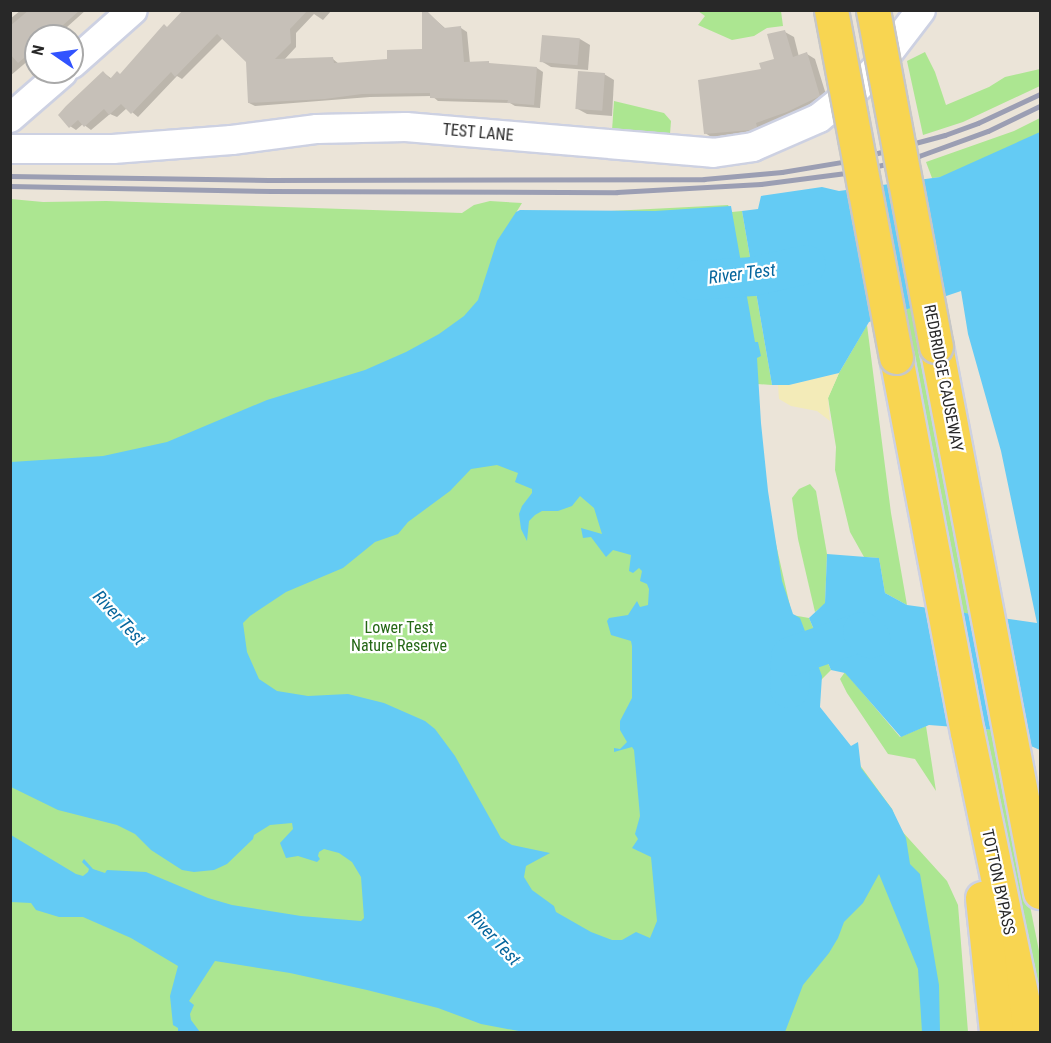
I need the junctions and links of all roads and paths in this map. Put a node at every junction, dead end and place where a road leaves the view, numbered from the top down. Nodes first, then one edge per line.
1 (134, 10) edge
2 (831, 10) edge
3 (873, 10) edge
4 (921, 10) edge
5 (84, 54) edge
6 (49, 84) edge
7 (10, 118) edge
8 (10, 149) edge
9 (967, 732) junction
10 (1014, 744) junction
11 (1041, 832) edge
12 (1041, 892) edge
13 (996, 1032) edge
14 (1029, 1032) edge

1 - 5 street
2 - 9 main road, bridge
3 - 10 main road, REDBRIDGE CAUSEWAY, bridge
4 - 8 street, TEST LANE
6 - 7 street
9 - 13 main road
9 - 14 main road, TOTTON BYPASS
10 - 11 main road
10 - 12 main road

